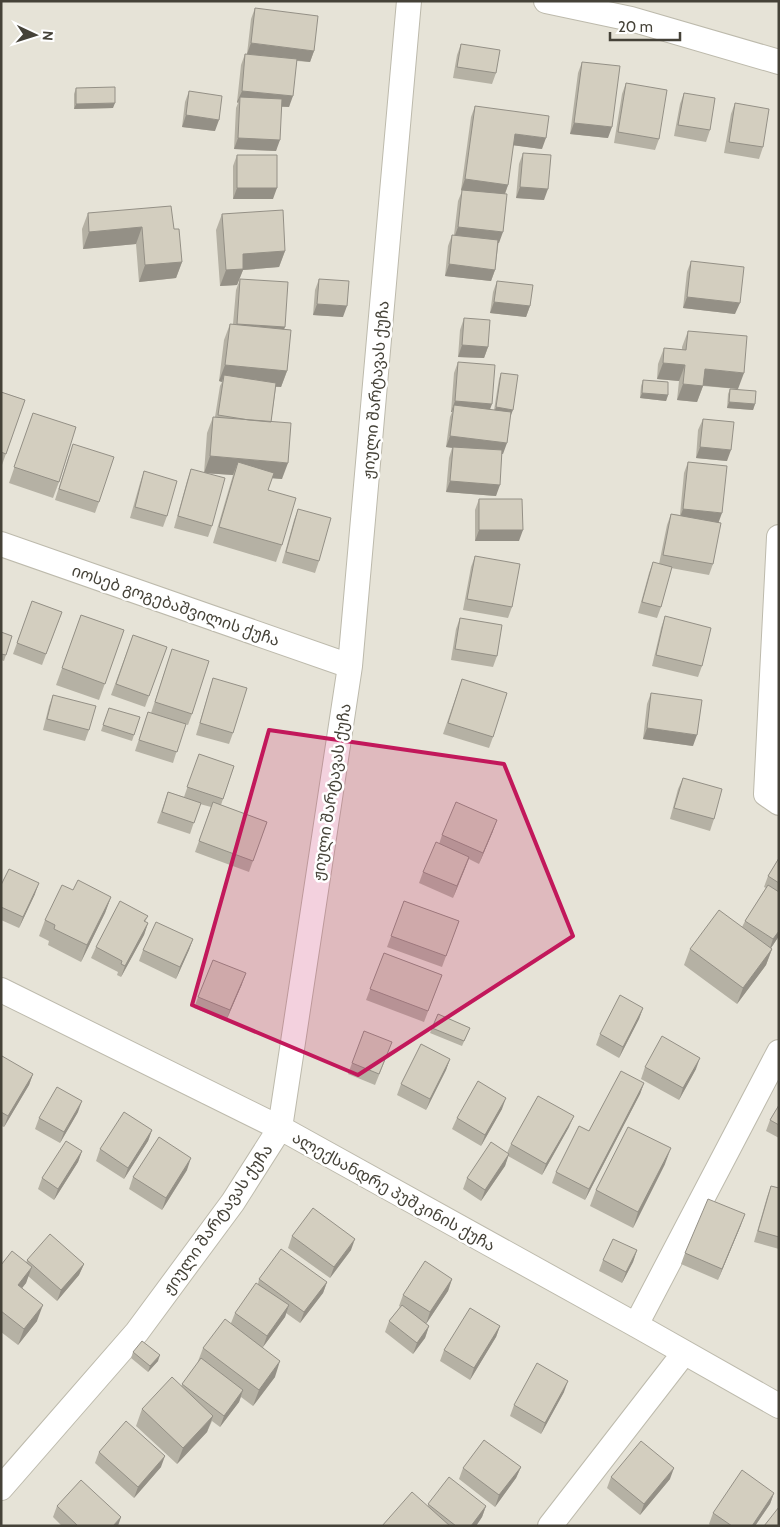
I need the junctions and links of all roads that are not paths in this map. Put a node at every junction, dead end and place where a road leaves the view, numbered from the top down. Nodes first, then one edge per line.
1 (409, 1) edge
2 (546, 1) edge
3 (636, 10) edge
4 (779, 62) edge
5 (779, 537) edge
6 (1, 544) edge
7 (776, 644) edge
8 (350, 666) junction
9 (779, 803) edge
10 (1, 990) edge
11 (779, 1052) edge
12 (280, 1128) junction
13 (636, 1325) junction
14 (684, 1353) junction
15 (779, 1406) edge
16 (1, 1488) edge
17 (550, 1526) edge

1 - 8 street, ჟიული შარტავას ქუჩა
2 - 3 street
3 - 4 street
5 - 7 street
6 - 8 street, იოსებ გოგებაშვილის ქუჩა
7 - 9 street
8 - 12 street, ჟიული შარტავას ქუჩა
10 - 12 street, ალექსანდრე პუშკინის ქუჩა
11 - 13 street
12 - 13 street, ალექსანდრე პუშკინის ქუჩა
12 - 16 street, ჟიული შარტავას ქუჩა
13 - 14 street, ალექსანდრე პუშკინის ქუჩა
14 - 15 street, ალექსანდრე პუშკინის ქუჩა
14 - 17 street

